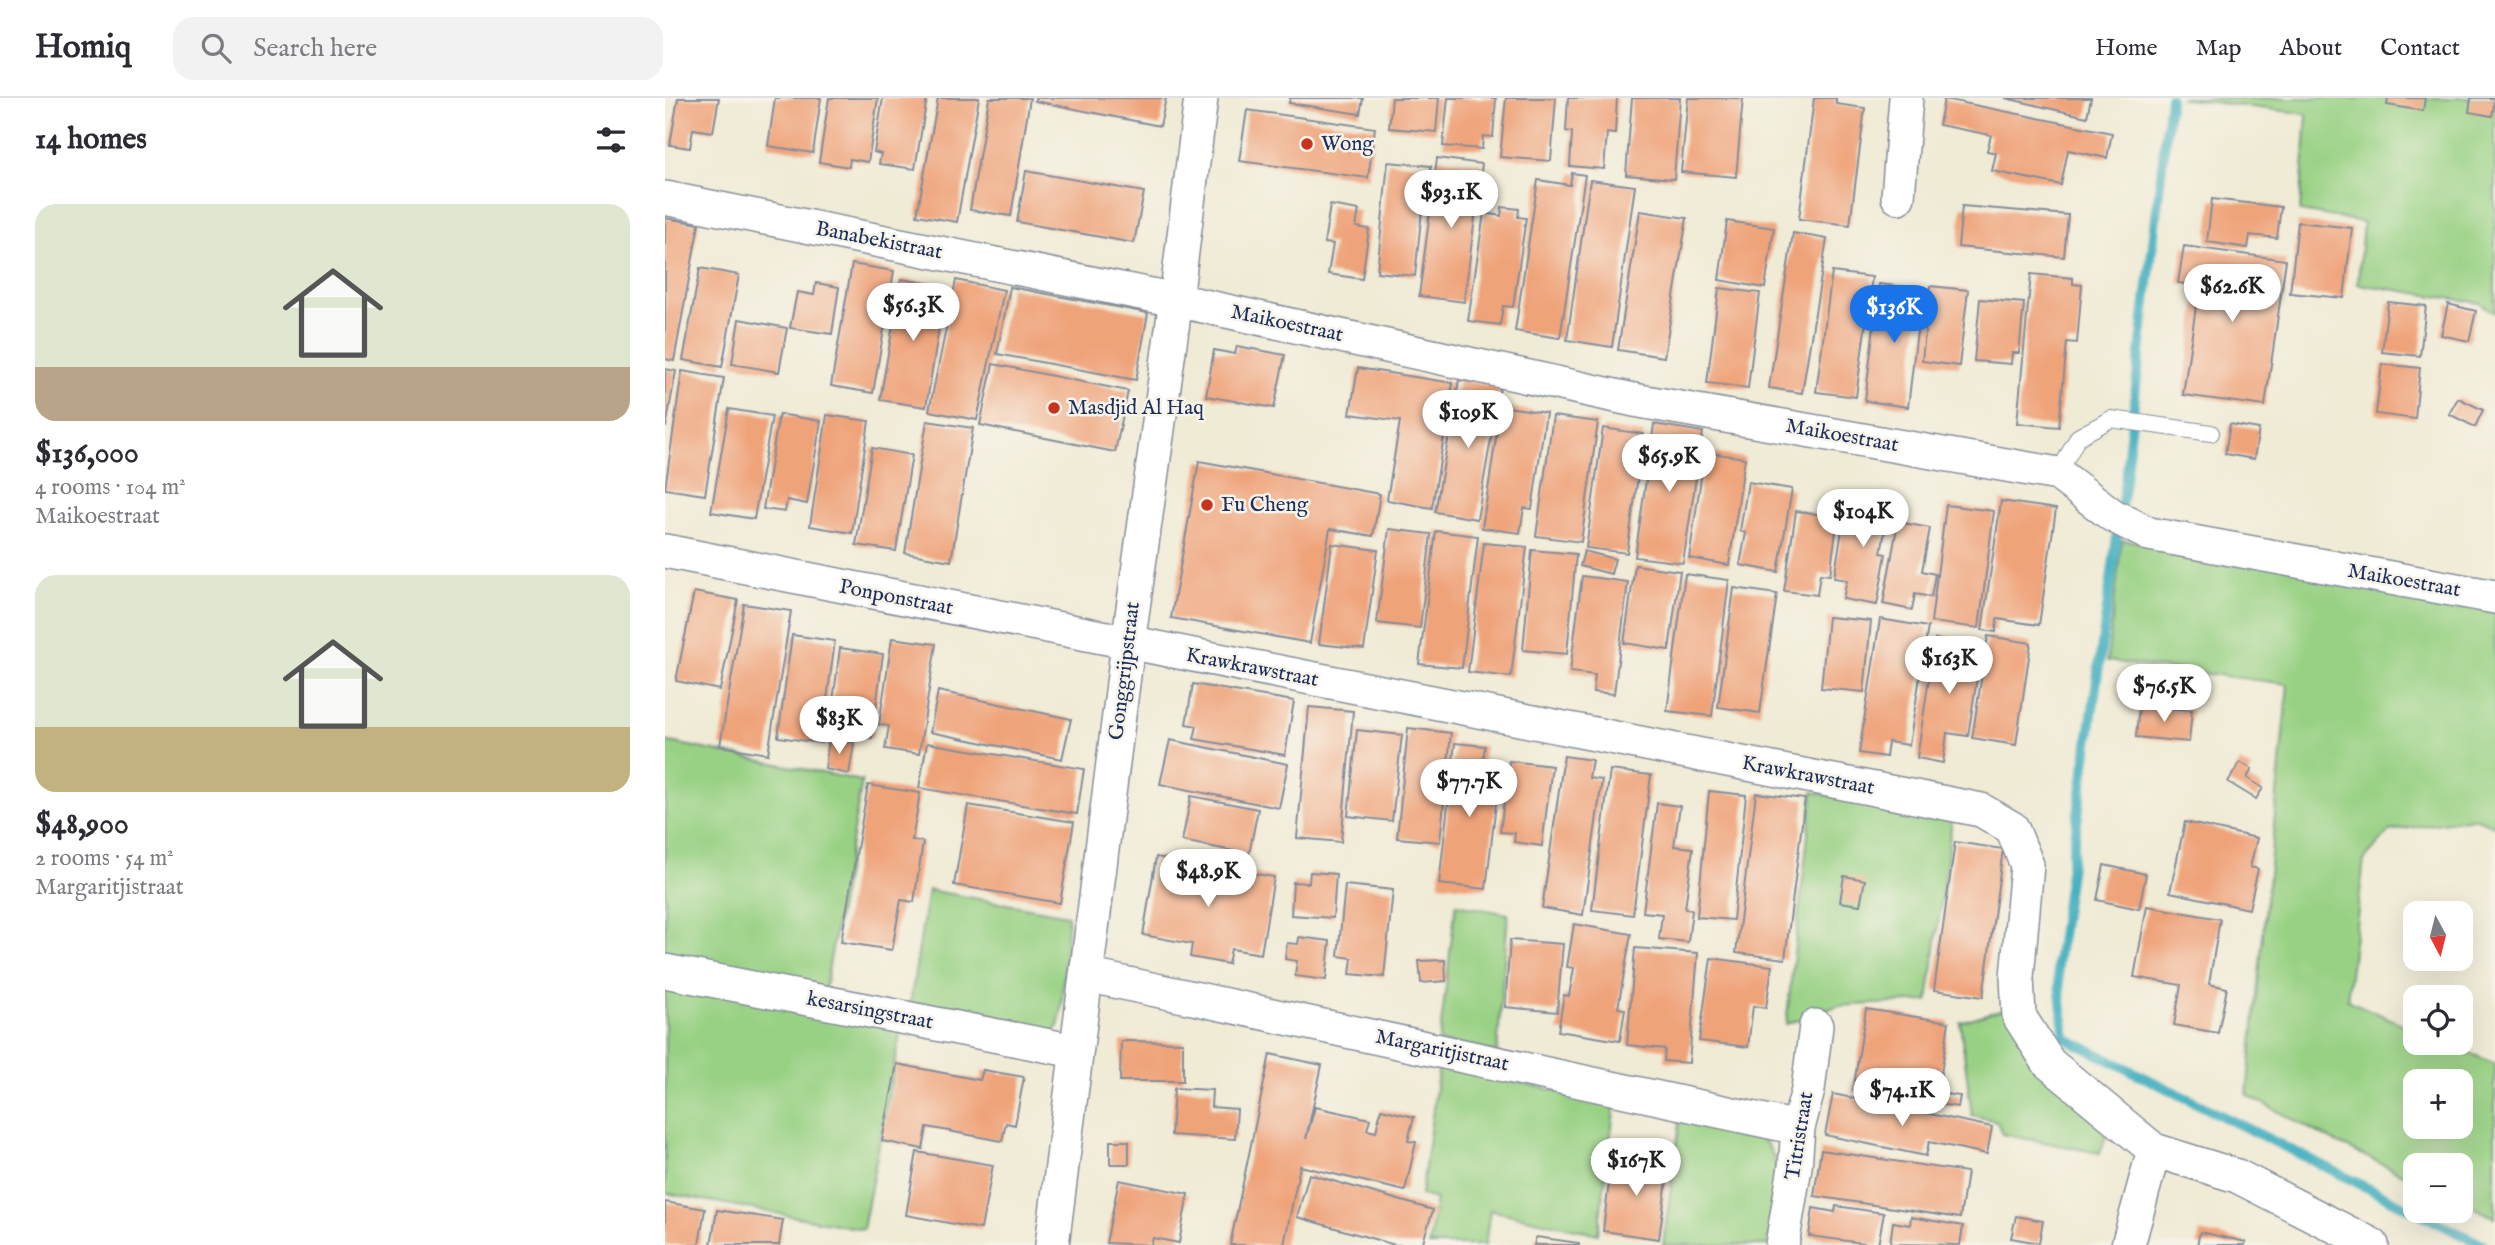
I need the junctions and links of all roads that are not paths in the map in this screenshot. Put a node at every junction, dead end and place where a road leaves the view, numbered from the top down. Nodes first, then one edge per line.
1 (1201, 98) edge
2 (1906, 98) edge
3 (1898, 197) dead end
4 (665, 198) edge
5 (1176, 300) junction
6 (2211, 433) dead end
7 (2058, 474) junction
8 (665, 551) edge
9 (2495, 597) edge
10 (1128, 644) junction
11 (665, 971) edge
12 (1086, 975) junction
13 (1817, 1026) dead end
14 (1075, 1051) junction
15 (1798, 1128) junction
16 (2154, 1150) junction
17 (1052, 1245) edge
18 (1782, 1245) edge
19 (2128, 1245) edge
20 (2372, 1245) edge

1 - 5 street, Gonggrijpstraat
2 - 3 street
4 - 5 street, Banabekistraat
5 - 7 street, Maikoestraat
5 - 10 street, Gonggrijpstraat
6 - 7 lane
7 - 9 street, Maikoestraat
8 - 10 street, Ponponstraat
10 - 12 street, Gonggrijpstraat
10 - 16 street, Krawkrawstraat
11 - 14 street, kesarsingstraat
12 - 14 street, Gonggrijpstraat
12 - 15 street, Margaritjistraat
13 - 15 street, Titristraat
14 - 17 street, Gonggrijpstraat
15 - 18 street, Titristraat
16 - 19 street
16 - 20 street

